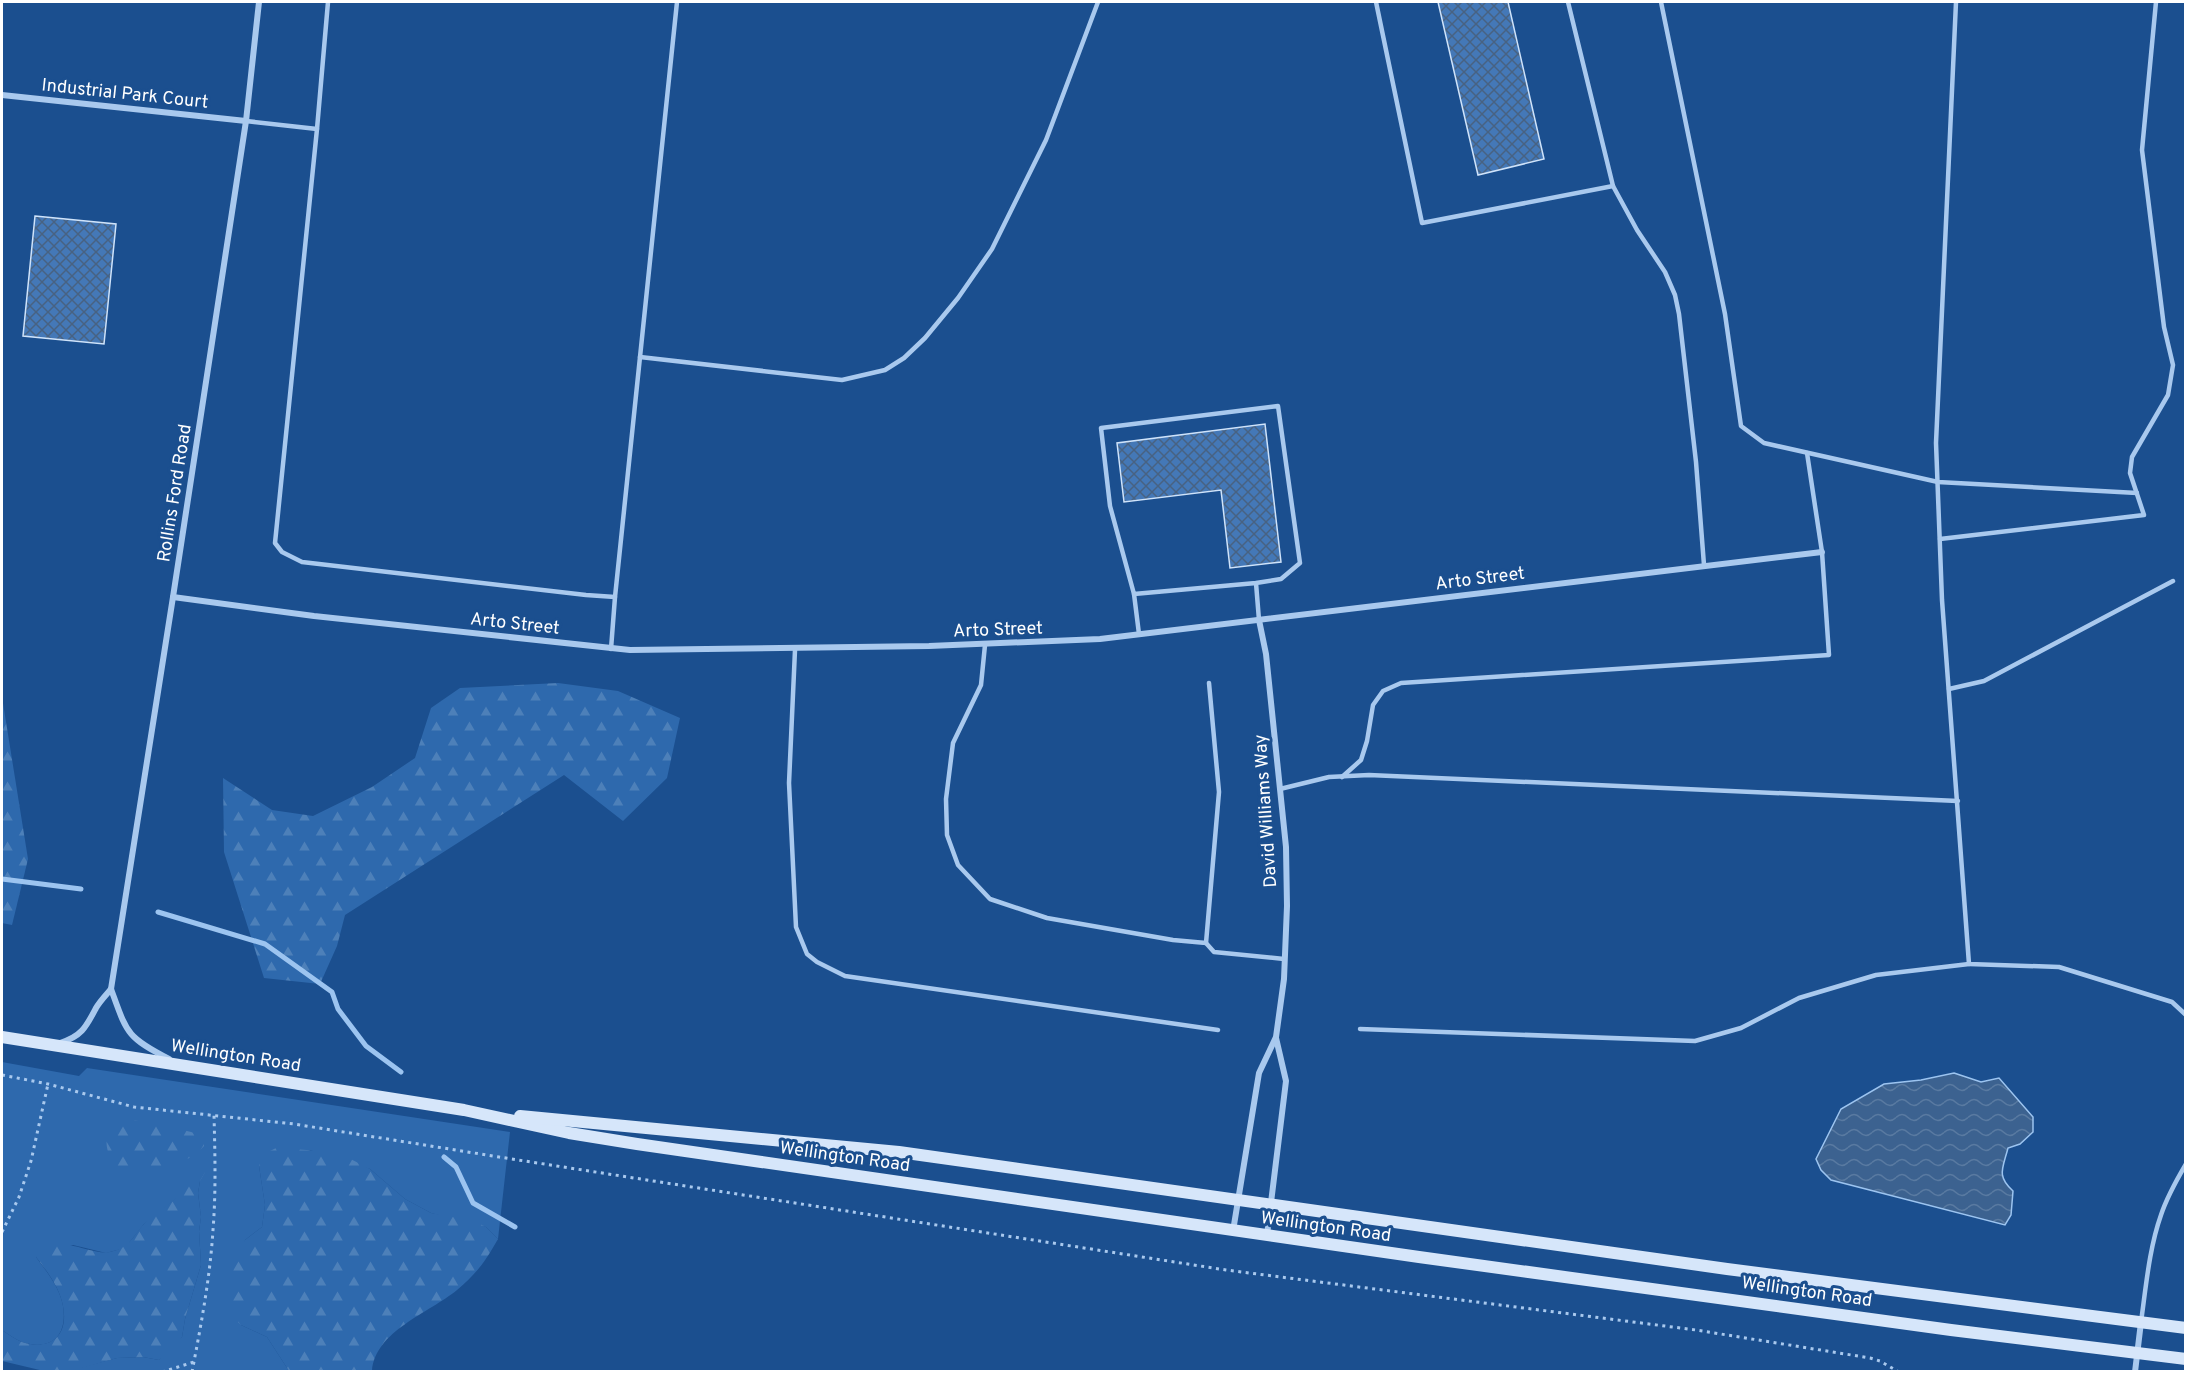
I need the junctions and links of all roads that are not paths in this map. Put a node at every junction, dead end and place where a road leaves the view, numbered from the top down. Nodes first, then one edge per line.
1 (259, 2) edge
2 (328, 2) edge
3 (677, 2) edge
4 (1098, 2) edge
5 (1376, 2) edge
6 (1568, 2) edge
7 (1660, 2) edge
8 (1956, 2) edge
9 (2156, 2) edge
10 (2, 95) edge
11 (246, 121) junction
12 (317, 129) junction
13 (1613, 186) junction
14 (640, 357) junction
15 (1807, 453) junction
16 (1938, 482) junction
17 (2137, 493) junction
18 (1940, 539) junction
19 (1822, 552) junction
20 (1704, 565) junction
21 (2173, 581) dead end
22 (1256, 583) junction
23 (1134, 594) junction
24 (173, 597) junction
25 (615, 597) junction
26 (1259, 620) junction
27 (1139, 634) junction
28 (985, 645) junction
29 (611, 649) junction
30 (795, 650) junction
31 (1209, 683) dead end
32 (1949, 689) junction
33 (1342, 777) junction
34 (1280, 789) junction
35 (1958, 801) junction
36 (1206, 943) junction
37 (1284, 959) junction
38 (1970, 964) junction
39 (111, 989) junction
40 (2186, 1015) edge
41 (1360, 1029) dead end
42 (1218, 1030) dead end
43 (2, 1037) edge
44 (1276, 1037) junction
45 (51, 1045) junction
46 (180, 1065) junction
47 (464, 1110) junction
48 (2186, 1164) edge
49 (1239, 1200) junction
50 (1271, 1204) junction
51 (1233, 1231) junction
52 (1267, 1236) junction
53 (2141, 1322) junction
54 (2186, 1328) edge
55 (2137, 1353) junction
56 (2186, 1359) edge
57 (2135, 1371) edge

1 - 11 street, Rollins Ford Road
2 - 12 lane
3 - 14 lane
4 - 14 lane
5 - 13 lane
6 - 13 lane
7 - 15 lane
8 - 16 lane
9 - 17 lane
10 - 11 street, Industrial Park Court
11 - 12 lane
11 - 24 street, Rollins Ford Road
12 - 25 lane
13 - 20 lane
14 - 25 lane
15 - 16 lane
15 - 19 lane
16 - 17 lane
16 - 18 lane
17 - 18 lane
18 - 32 lane
19 - 20 street, Arto Street
19 - 33 lane
20 - 26 street, Arto Street
21 - 32 lane
22 - 23 lane
22 - 23 lane
22 - 26 lane
23 - 27 lane
24 - 29 street, Arto Street
24 - 39 street, Rollins Ford Road
25 - 29 lane
26 - 27 street, Arto Street
26 - 34 street, David Williams Way
27 - 28 street, Arto Street
28 - 30 street, Arto Street
28 - 36 lane
29 - 30 street, Arto Street
30 - 42 lane
31 - 36 lane
32 - 35 lane
33 - 34 lane
33 - 35 lane
34 - 37 street, David Williams Way
35 - 38 lane
36 - 37 lane
37 - 44 street, David Williams Way
38 - 40 lane
38 - 41 lane
39 - 45 street, Rollins Ford Road
39 - 46 street, Rollins Ford Road
43 - 45 main road, Wellington Road
44 - 49 street, David Williams Way
44 - 50 street, David Williams Way
45 - 46 main road, Wellington Road
46 - 47 main road, Wellington Road
47 - 49 main road, Wellington Road
47 - 51 main road, Wellington Road
48 - 53 lane
49 - 50 main road, Wellington Road
49 - 51 street, David Williams Way
50 - 52 street, David Williams Way
50 - 53 main road, Wellington Road
51 - 52 main road, Wellington Road
52 - 55 main road, Wellington Road
53 - 54 main road, Wellington Road
53 - 55 street
55 - 56 main road, Wellington Road
55 - 57 street

